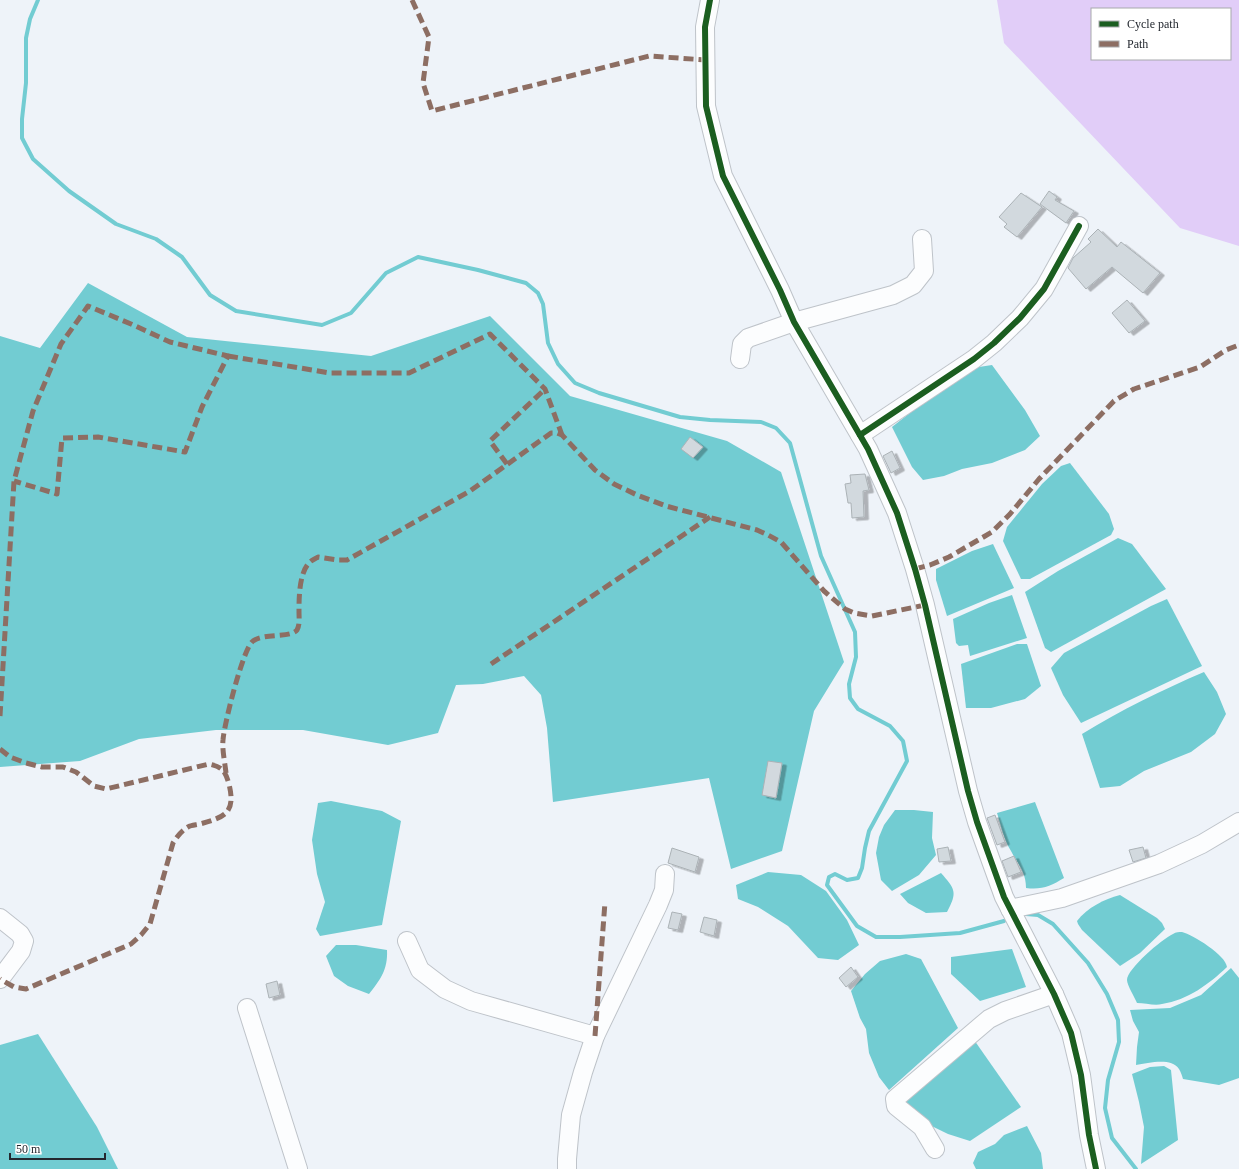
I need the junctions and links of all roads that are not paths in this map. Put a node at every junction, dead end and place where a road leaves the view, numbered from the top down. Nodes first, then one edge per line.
1 (710, 0) edge
2 (1079, 226) dead end
3 (922, 239) dead end
4 (794, 322) junction
5 (740, 359) dead end
6 (860, 435) junction
7 (1239, 822) edge
8 (664, 874) dead end
9 (1010, 909) junction
10 (0, 918) edge
11 (407, 941) dead end
12 (0, 979) edge
13 (1054, 994) junction
14 (247, 1008) dead end
15 (595, 1036) junction
16 (935, 1149) dead end
17 (298, 1169) edge
18 (567, 1169) edge
19 (1096, 1169) edge

1 - 4 street
2 - 6 street
3 - 4 street
4 - 5 street
4 - 6 street
6 - 9 street
7 - 9 street
8 - 15 street
9 - 13 street
10 - 12 street
11 - 15 street
13 - 16 street
13 - 19 street
14 - 17 street
15 - 18 street

